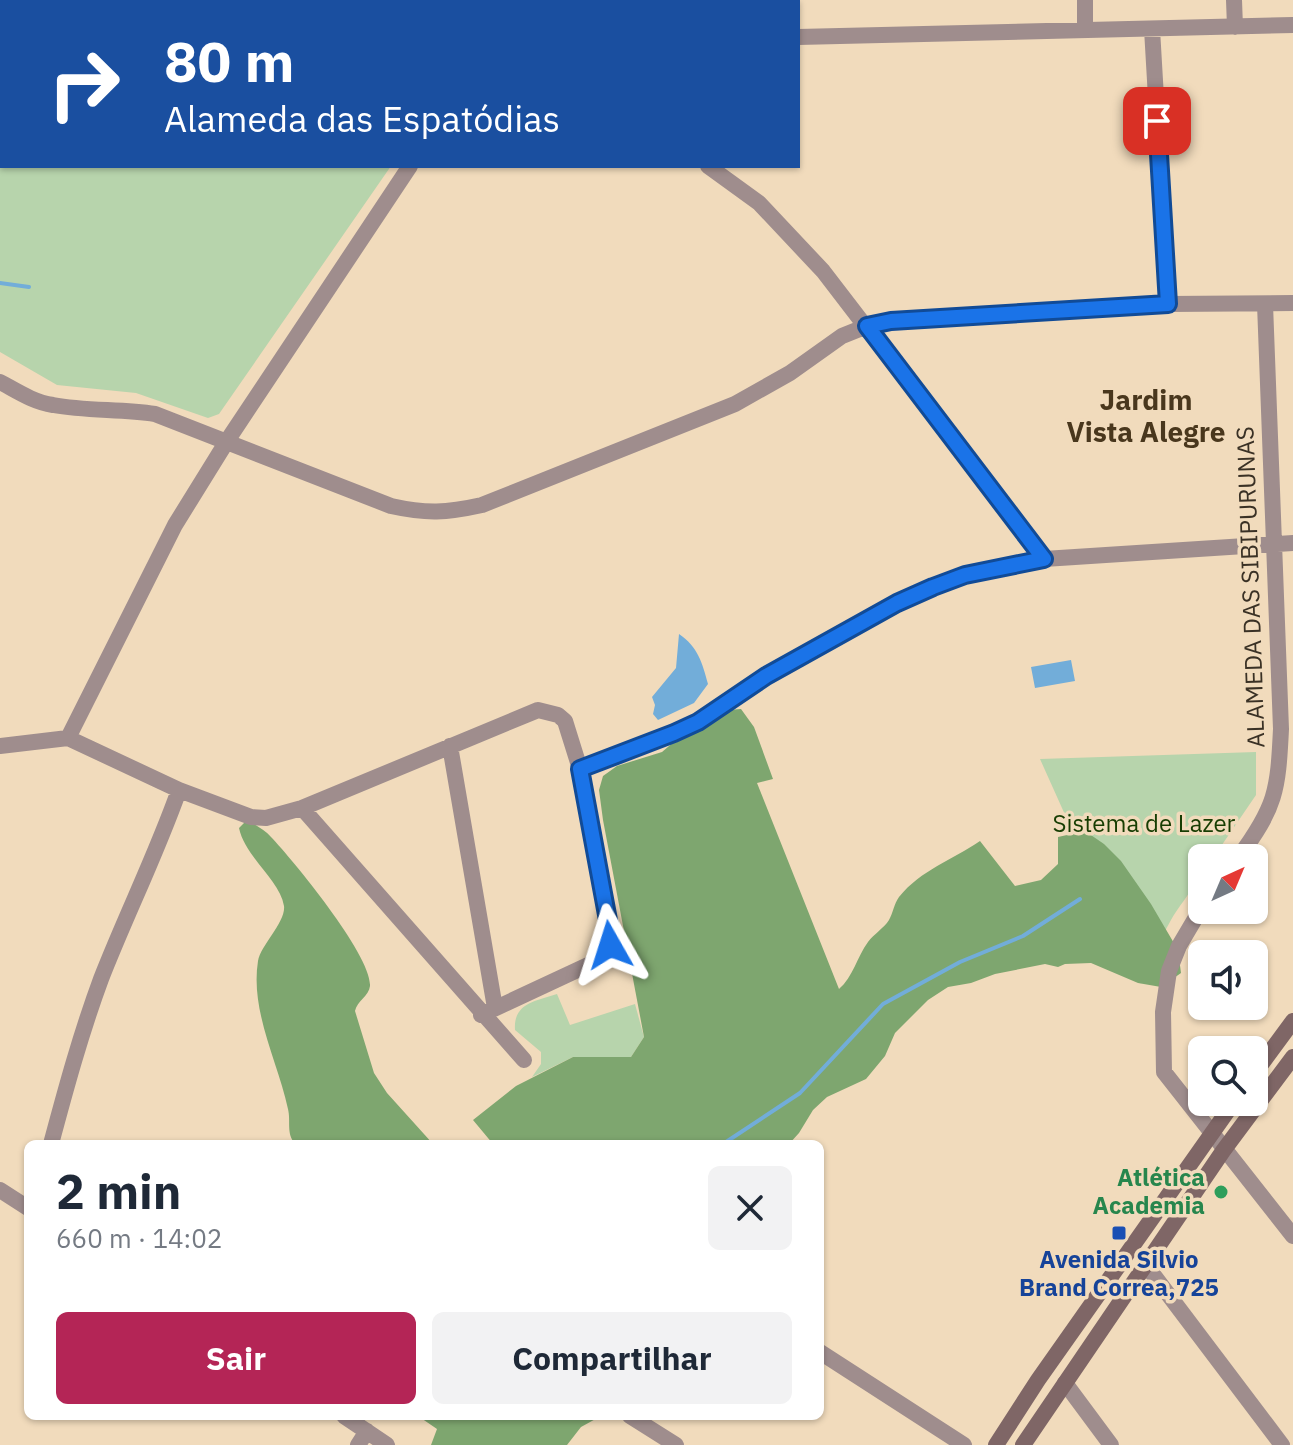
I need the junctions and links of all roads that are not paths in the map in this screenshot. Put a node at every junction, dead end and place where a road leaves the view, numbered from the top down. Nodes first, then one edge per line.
1 (1085, 0) edge
2 (1234, 0) edge
3 (1293, 25) edge
4 (1235, 27) junction
5 (1152, 29) junction
6 (1085, 30) junction
7 (800, 37) edge
8 (409, 168) edge
9 (711, 168) edge
10 (1293, 303) edge
11 (1168, 304) junction
12 (1265, 304) junction
13 (867, 326) junction
14 (0, 382) edge
15 (227, 441) junction
16 (1293, 543) edge
17 (1275, 544) junction
18 (1044, 559) junction
19 (68, 738) junction
20 (0, 746) edge
21 (450, 746) junction
22 (580, 769) junction
23 (179, 790) junction
24 (302, 808) junction
25 (1248, 844) edge
26 (1192, 924) edge
27 (488, 1011) junction
28 (1293, 1021) edge
29 (1268, 1055) edge
30 (1293, 1057) edge
31 (524, 1060) dead end
32 (1224, 1116) edge
33 (1210, 1134) junction
34 (52, 1140) edge
35 (1223, 1151) junction
36 (0, 1190) edge
37 (24, 1205) edge
38 (1293, 1236) edge
39 (1146, 1265) junction
40 (824, 1355) edge
41 (1065, 1383) junction
42 (347, 1420) edge
43 (636, 1420) edge
44 (362, 1438) edge
45 (387, 1445) edge
46 (676, 1445) edge
47 (964, 1445) edge
48 (996, 1445) edge
49 (1023, 1445) edge
50 (1111, 1445) edge
51 (1282, 1445) edge

1 - 6 street
2 - 4 street
3 - 4 street
4 - 5 street
5 - 6 street
5 - 11 street
6 - 7 street
8 - 15 street
9 - 13 street
10 - 12 street
11 - 12 street
11 - 13 street
12 - 17 street, ALAMEDA DAS SIBIPURUNAS
13 - 15 street
13 - 18 street
14 - 15 street
15 - 19 street
16 - 17 street
17 - 18 street
17 - 25 street, ALAMEDA DAS SIBIPURUNAS
18 - 22 street
19 - 20 street
19 - 23 street
21 - 22 street
21 - 24 street
21 - 27 street
22 - 27 street
23 - 24 street
23 - 34 street
24 - 27 street
26 - 33 street
27 - 31 street
28 - 29 main road
30 - 35 main road
32 - 33 main road
33 - 35 street
33 - 48 main road
35 - 38 street
35 - 39 main road
36 - 37 street
39 - 41 main road
39 - 51 street
40 - 47 street
41 - 49 main road
41 - 50 street
42 - 44 street
43 - 46 street
44 - 45 street

